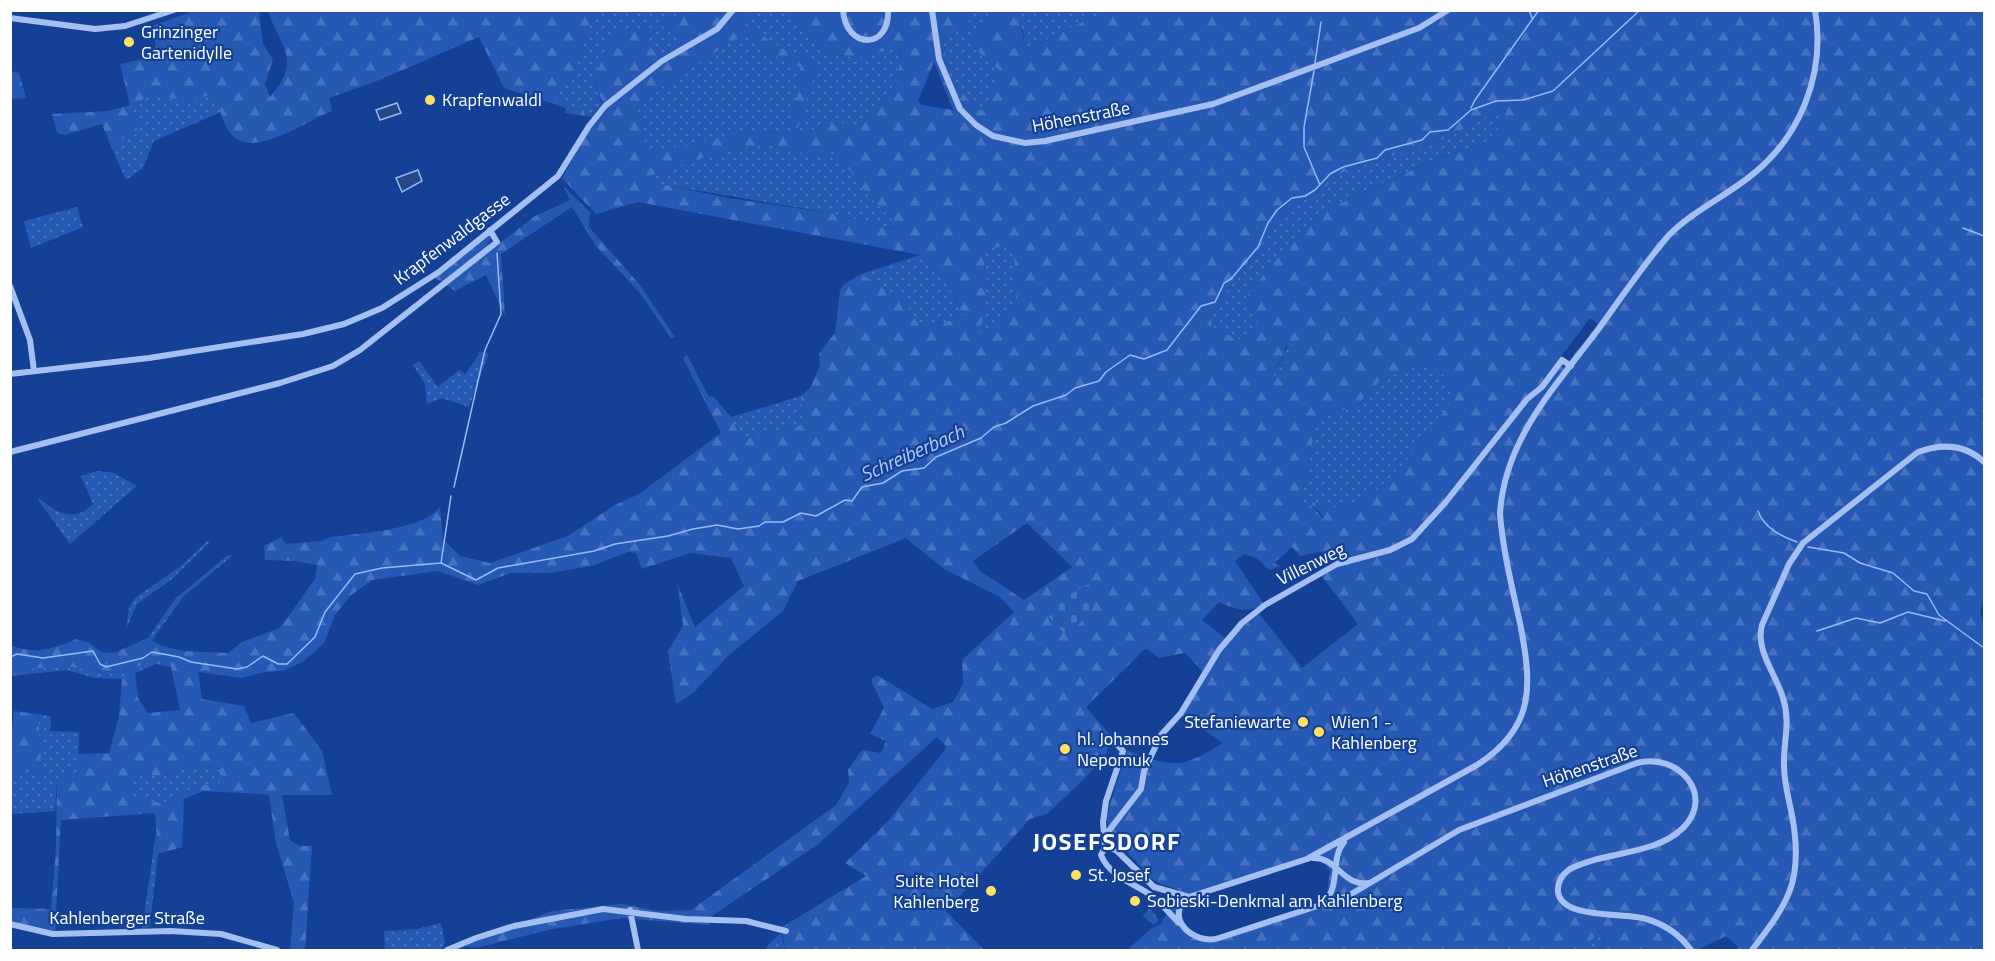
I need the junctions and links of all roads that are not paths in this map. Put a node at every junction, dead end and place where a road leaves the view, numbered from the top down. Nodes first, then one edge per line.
1 (174, 10) edge
2 (733, 10) edge
3 (843, 10) edge
4 (888, 10) edge
5 (932, 10) edge
6 (1448, 10) edge
7 (1815, 10) edge
8 (10, 18) edge
9 (490, 231) junction
10 (10, 286) edge
11 (1571, 366) junction
12 (34, 371) junction
13 (10, 374) edge
14 (10, 452) edge
15 (1984, 462) edge
16 (1114, 741) dead end
17 (1359, 831) junction
18 (1104, 837) junction
19 (1105, 847) junction
20 (1307, 859) junction
21 (1338, 869) junction
22 (1376, 881) junction
23 (1189, 897) junction
24 (1323, 904) junction
25 (630, 910) junction
26 (10, 924) edge
27 (786, 931) dead end
28 (1186, 931) junction
29 (278, 951) edge
30 (447, 951) edge
31 (638, 951) edge
32 (1691, 951) edge
33 (1752, 951) edge

1 - 8 street
2 - 9 street, Krapfenwaldgasse
3 - 4 street
5 - 6 street, Höhenstraße
7 - 11 street
9 - 12 street, Krapfenwaldgasse
9 - 14 street
10 - 12 street
11 - 17 street
11 - 18 street, Villenweg
12 - 13 street, Krapfenwaldgasse
15 - 33 street
16 - 18 street
17 - 20 street
17 - 21 street
18 - 19 street
19 - 23 street
19 - 28 street
20 - 21 street
20 - 23 street
21 - 22 street
21 - 24 street
22 - 24 street, Höhenstraße
22 - 32 street, Höhenstraße
23 - 28 street
24 - 28 street, Höhenstraße
25 - 27 street
25 - 30 street
25 - 31 street
26 - 29 street, Kahlenberger Straße

